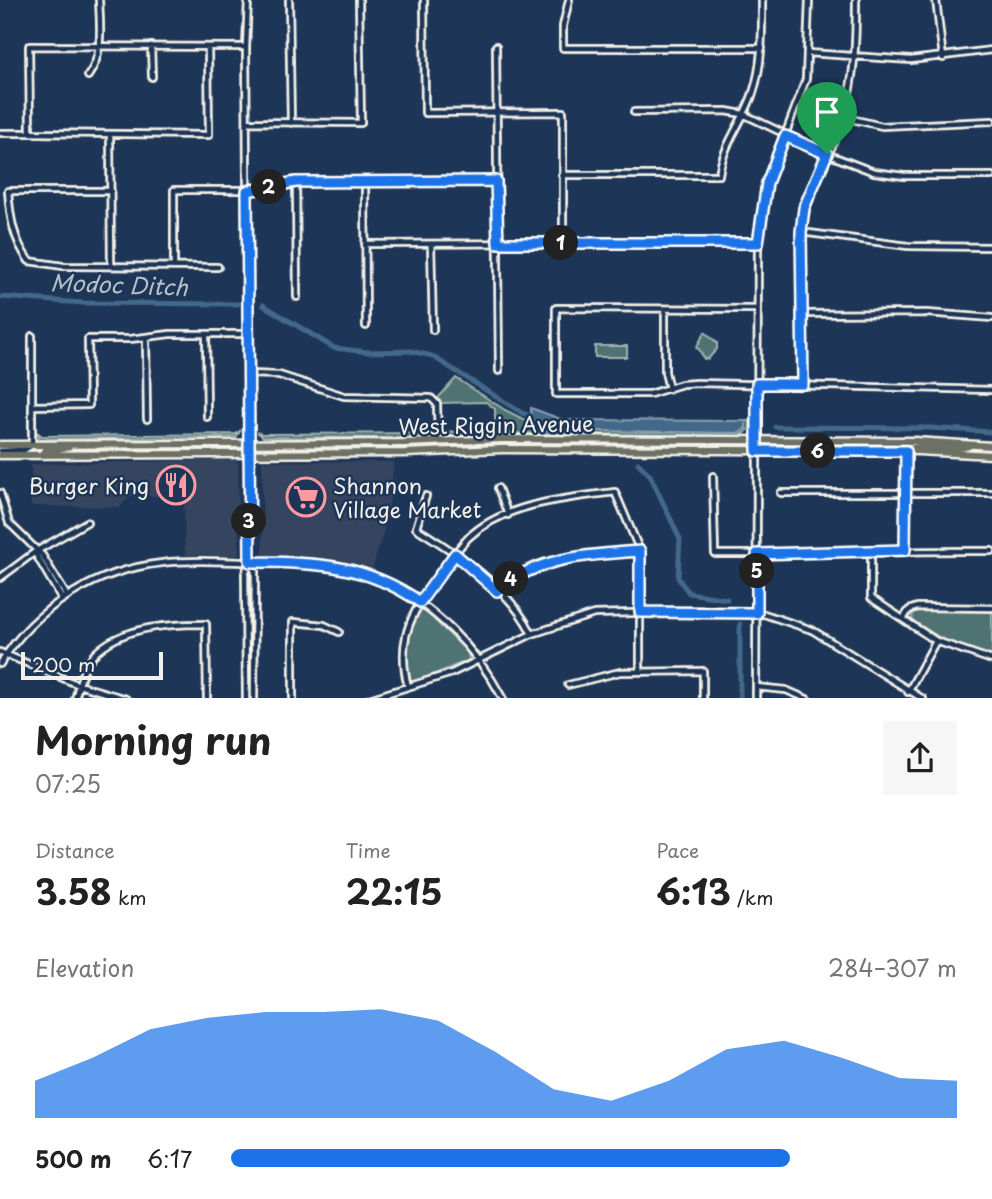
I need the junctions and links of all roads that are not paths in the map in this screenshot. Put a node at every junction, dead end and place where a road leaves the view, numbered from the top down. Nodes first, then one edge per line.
1 (99, 0) edge
2 (248, 0) edge
3 (289, 0) edge
4 (359, 0) edge
5 (424, 0) edge
6 (569, 0) edge
7 (762, 0) edge
8 (809, 0) edge
9 (856, 0) edge
10 (936, 0) edge
11 (100, 46) junction
12 (151, 46) junction
13 (496, 46) dead end
14 (208, 47) junction
15 (246, 47) junction
16 (762, 48) junction
17 (992, 50) edge
18 (808, 53) junction
19 (856, 56) junction
20 (943, 58) junction
21 (88, 76) dead end
22 (152, 77) dead end
23 (634, 111) dead end
24 (496, 112) junction
25 (743, 114) junction
26 (843, 117) junction
27 (992, 121) edge
28 (248, 122) junction
29 (291, 123) junction
30 (0, 133) edge
31 (30, 133) junction
32 (110, 134) junction
33 (785, 136) junction
34 (827, 154) junction
35 (562, 175) junction
36 (992, 176) edge
37 (365, 181) junction
38 (496, 181) junction
39 (296, 182) junction
40 (110, 191) junction
41 (247, 191) junction
42 (801, 232) junction
43 (498, 243) junction
44 (563, 243) junction
45 (758, 243) junction
46 (365, 244) junction
47 (431, 244) junction
48 (992, 247) edge
49 (111, 266) junction
50 (174, 267) junction
51 (218, 267) dead end
52 (297, 297) dead end
53 (665, 309) junction
54 (758, 309) junction
55 (802, 314) junction
56 (992, 318) edge
57 (366, 326) dead end
58 (433, 330) dead end
59 (206, 334) junction
60 (248, 334) junction
61 (32, 336) dead end
62 (146, 337) junction
63 (499, 371) dead end
64 (248, 374) junction
65 (757, 384) junction
66 (803, 384) junction
67 (669, 389) junction
68 (992, 390) edge
69 (32, 406) junction
70 (207, 416) dead end
71 (147, 419) dead end
72 (757, 441) junction
73 (438, 442) junction
74 (249, 443) junction
75 (0, 445) edge
76 (32, 445) junction
77 (973, 445) junction
78 (70, 446) junction
79 (992, 446) edge
80 (757, 451) junction
81 (906, 451) junction
82 (0, 453) edge
83 (250, 453) junction
84 (42, 455) junction
85 (992, 455) edge
86 (713, 476) dead end
87 (498, 488) dead end
88 (1, 493) edge
89 (781, 493) dead end
90 (906, 493) junction
91 (992, 494) edge
92 (426, 496) dead end
93 (508, 515) junction
94 (87, 522) dead end
95 (872, 550) junction
96 (905, 550) junction
97 (640, 551) junction
98 (992, 551) edge
99 (35, 552) junction
100 (455, 554) junction
101 (757, 554) junction
102 (250, 562) junction
103 (0, 578) edge
104 (497, 591) junction
105 (65, 598) junction
106 (420, 602) junction
107 (992, 608) edge
108 (640, 612) junction
109 (757, 613) junction
110 (903, 619) junction
111 (339, 632) dead end
112 (532, 635) junction
113 (936, 641) junction
114 (3, 653) edge
115 (992, 660) edge
116 (479, 661) junction
117 (0, 664) edge
118 (640, 671) junction
119 (79, 685) junction
120 (568, 685) dead end
121 (756, 687) junction
122 (408, 688) junction
123 (908, 692) junction
124 (75, 698) edge
125 (126, 698) edge
126 (207, 698) edge
127 (246, 698) edge
128 (254, 698) edge
129 (293, 698) edge
130 (369, 698) edge
131 (503, 698) edge
132 (703, 698) edge
133 (756, 698) edge
134 (807, 698) edge
135 (923, 698) edge

1 - 11 street
2 - 15 street
3 - 29 street
4 - 29 street
5 - 24 street
6 - 16 street
7 - 16 street
8 - 18 street
9 - 19 street
10 - 20 street
11 - 12 street
11 - 21 street
11 - 31 street
12 - 14 street
12 - 22 street
13 - 24 street
14 - 15 street
14 - 32 street
15 - 28 street
16 - 25 street
17 - 20 street
18 - 19 street
18 - 33 street
19 - 20 street
19 - 26 street
23 - 25 street
24 - 35 street
24 - 38 street
25 - 33 street
25 - 35 street
26 - 27 street
26 - 34 street
28 - 29 street
28 - 41 street
30 - 31 street
31 - 32 street
32 - 40 street
33 - 34 street
33 - 45 street
34 - 36 street
34 - 42 street
35 - 44 street
37 - 38 street
37 - 39 street
37 - 46 street
38 - 43 street
39 - 41 street
39 - 52 street
40 - 49 street
40 - 49 street
41 - 50 street
41 - 60 street
42 - 48 street
42 - 55 street
43 - 44 street
43 - 47 street
43 - 63 street
44 - 45 street
45 - 54 street
46 - 47 street
46 - 57 street
47 - 58 street
49 - 50 street
50 - 51 street
53 - 54 street
53 - 67 street
53 - 67 street
54 - 65 street
55 - 56 street
55 - 66 street
59 - 60 street
59 - 62 street
59 - 70 street
60 - 64 street
61 - 69 street
62 - 69 street
62 - 71 street
64 - 73 street
64 - 74 street
65 - 66 street
65 - 67 street
65 - 72 street
66 - 68 street
69 - 76 street
72 - 73 main road, West Riggin Avenue
72 - 77 main road, West Riggin Avenue
72 - 80 street
73 - 74 main road, West Riggin Avenue
74 - 78 main road, West Riggin Avenue
74 - 83 street
75 - 76 main road, West Riggin Avenue
76 - 78 main road, West Riggin Avenue
76 - 82 street
77 - 79 main road, West Riggin Avenue
77 - 81 main road
78 - 84 main road
80 - 81 main road, West Riggin Avenue
80 - 83 main road, West Riggin Avenue
80 - 101 street
81 - 85 main road, West Riggin Avenue
81 - 90 street
82 - 84 main road, West Riggin Avenue
83 - 84 main road, West Riggin Avenue
83 - 102 street
86 - 101 street
87 - 93 street
88 - 99 street
89 - 90 street
90 - 91 street
90 - 96 street
92 - 100 street
93 - 97 street
93 - 100 street
94 - 99 street
95 - 96 street
95 - 101 street
95 - 110 street
96 - 98 street
97 - 104 street
97 - 108 street
99 - 103 street
99 - 105 street
100 - 104 street
100 - 106 street
101 - 109 street
102 - 105 street
102 - 106 street
102 - 127 street
102 - 128 street
104 - 112 street
105 - 114 street
106 - 116 street
106 - 122 street
107 - 110 street
108 - 109 street
108 - 112 street
108 - 118 street
109 - 121 street
109 - 123 street
110 - 113 street
111 - 129 street
112 - 116 street
113 - 115 street
113 - 123 street
114 - 117 street
114 - 119 street
116 - 122 street
116 - 131 street
118 - 120 street
118 - 132 street
119 - 124 street
119 - 125 street
119 - 126 street
121 - 133 street
121 - 134 street
122 - 130 street
123 - 135 street

